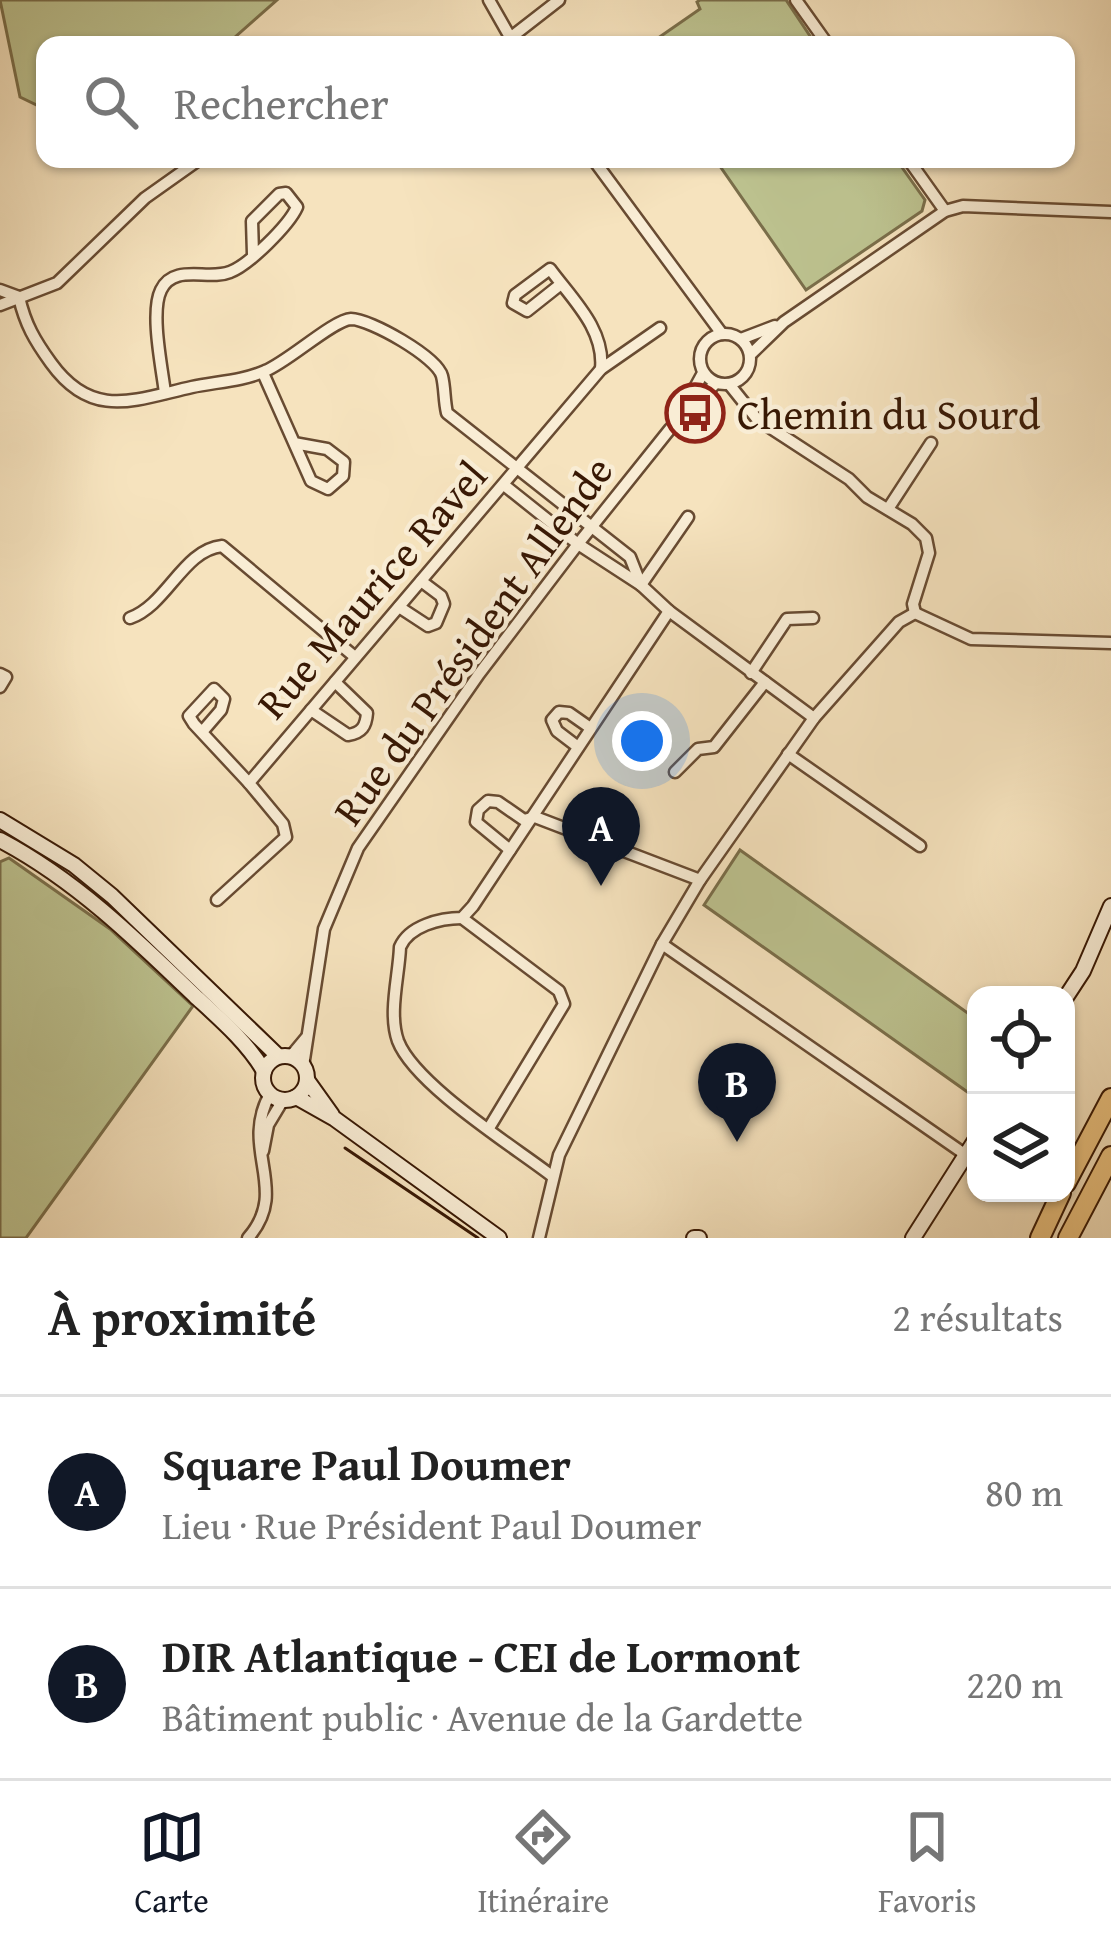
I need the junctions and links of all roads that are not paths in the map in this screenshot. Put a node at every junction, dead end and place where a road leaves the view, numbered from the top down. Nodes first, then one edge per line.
1 (489, 0) edge
2 (559, 0) edge
3 (796, 0) edge
4 (508, 36) edge
5 (514, 36) edge
6 (822, 36) edge
7 (188, 168) edge
8 (599, 168) edge
9 (914, 168) edge
10 (945, 212) junction
11 (1111, 212) edge
12 (254, 254) junction
13 (561, 284) dead end
14 (0, 290) edge
15 (687, 291) junction
16 (19, 297) junction
17 (0, 304) edge
18 (784, 322) junction
19 (660, 328) dead end
20 (722, 334) junction
21 (741, 339) junction
22 (707, 341) junction
23 (750, 355) junction
24 (601, 368) junction
25 (263, 373) junction
26 (703, 373) junction
27 (742, 377) junction
28 (722, 384) junction
29 (165, 393) junction
30 (745, 400) junction
31 (670, 429) junction
32 (931, 442) dead end
33 (294, 443) junction
34 (517, 470) junction
35 (504, 485) junction
36 (888, 509) junction
37 (688, 517) dead end
38 (592, 526) junction
39 (578, 544) junction
40 (422, 581) junction
41 (641, 585) junction
42 (399, 607) junction
43 (670, 610) junction
44 (915, 614) junction
45 (130, 618) dead end
46 (813, 618) dead end
47 (1111, 643) edge
48 (356, 657) junction
49 (751, 673) junction
50 (0, 674) edge
51 (334, 682) junction
52 (765, 682) junction
53 (0, 687) edge
54 (311, 710) junction
55 (814, 718) junction
56 (589, 727) junction
57 (202, 732) dead end
58 (578, 748) junction
59 (788, 754) junction
60 (675, 772) dead end
61 (249, 783) junction
62 (882, 798) dead end
63 (872, 812) junction
64 (535, 817) junction
65 (0, 820) edge
66 (0, 840) edge
67 (920, 846) dead end
68 (510, 850) junction
69 (700, 880) junction
70 (217, 900) dead end
71 (1111, 907) edge
72 (462, 918) junction
73 (662, 944) junction
74 (1073, 986) edge
75 (295, 1065) junction
76 (264, 1071) junction
77 (283, 1097) junction
78 (1111, 1098) edge
79 (335, 1119) junction
80 (489, 1128) junction
81 (966, 1155) joint
82 (1111, 1156) edge
83 (1075, 1166) edge
84 (552, 1176) junction
85 (1057, 1202) edge
86 (457, 1205) junction
87 (248, 1238) edge
88 (499, 1238) edge
89 (513, 1238) edge
90 (539, 1238) edge
91 (913, 1238) edge
92 (1040, 1238) edge
93 (1068, 1238) edge

1 - 4 street
2 - 5 street
3 - 6 street
7 - 16 street
8 - 15 street
9 - 10 street
10 - 11 street
10 - 18 street
12 - 12 street
12 - 29 street
13 - 24 street
14 - 16 street
15 - 20 street
15 - 22 street
16 - 17 street
16 - 29 street
18 - 21 street
18 - 23 street
19 - 24 street, Rue Maurice Ravel
20 - 21 street
20 - 22 street
21 - 23 street
22 - 26 street
23 - 27 street
24 - 34 street, Rue Maurice Ravel
25 - 29 street
25 - 33 street
25 - 34 street
26 - 28 street
26 - 31 street, Rue du Président Allende
27 - 28 street
27 - 30 street
28 - 30 street
28 - 31 street, Rue du Président Allende
30 - 36 street
31 - 38 street, Rue du Président Allende
32 - 36 street
33 - 33 street
34 - 35 street, Rue Maurice Ravel
34 - 38 street
35 - 39 street
35 - 40 street, Rue Maurice Ravel
36 - 44 street
37 - 41 street
38 - 39 street, Rue du Président Allende
38 - 41 street
39 - 41 street
39 - 75 street, Rue du Président Allende
40 - 42 street, Rue Maurice Ravel
40 - 42 street
41 - 43 street
42 - 48 street, Rue Maurice Ravel
43 - 49 street
43 - 56 street
44 - 47 street
44 - 55 street
45 - 48 street
46 - 49 street
48 - 51 street, Rue Maurice Ravel
49 - 52 street
50 - 53 street
51 - 54 street, Rue Maurice Ravel
51 - 54 street
52 - 55 street
52 - 60 street
54 - 61 street, Rue Maurice Ravel
55 - 59 street
56 - 58 street
56 - 58 street
57 - 61 street
58 - 64 street
59 - 63 street
59 - 69 street
61 - 70 street
62 - 63 street
63 - 67 street
64 - 68 street
64 - 68 street
64 - 69 street
65 - 75 street
66 - 76 street
68 - 72 street
69 - 73 street
71 - 74 street
72 - 80 street
72 - 80 street
73 - 81 street
73 - 84 street
75 - 76 street
75 - 77 street
75 - 79 street
76 - 77 street
77 - 79 street
77 - 87 street
78 - 83 highway
79 - 86 street
80 - 84 street
81 - 91 street
82 - 93 highway
84 - 90 street
85 - 92 highway
86 - 88 street
86 - 89 street

